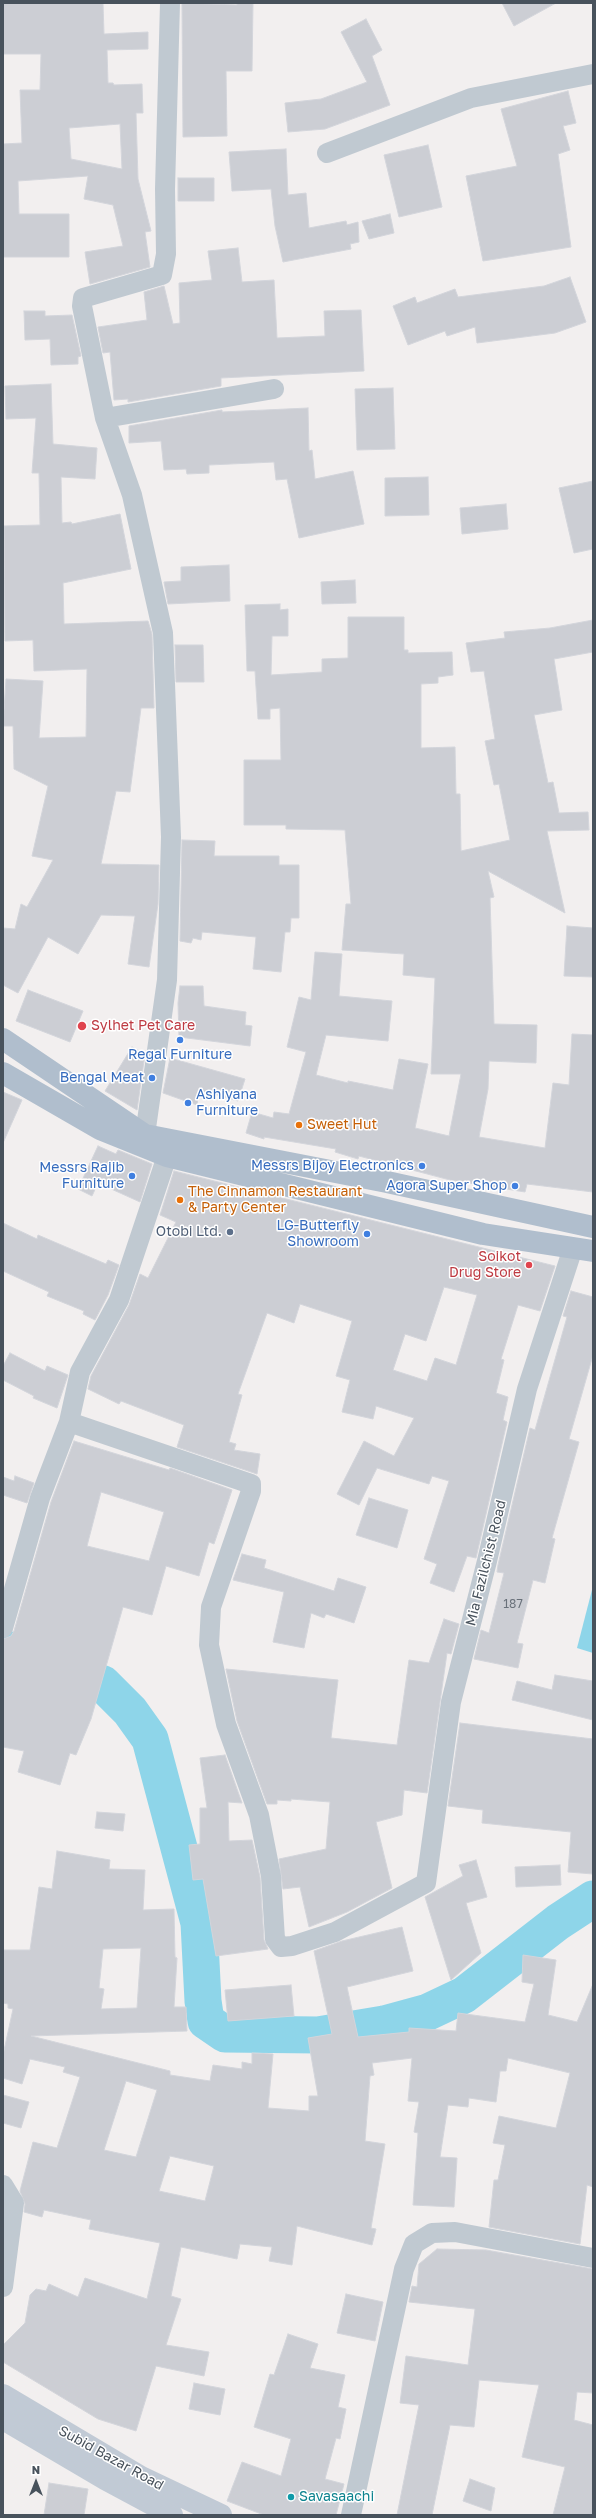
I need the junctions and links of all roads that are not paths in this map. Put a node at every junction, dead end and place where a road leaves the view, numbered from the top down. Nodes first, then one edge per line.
1 (170, 3) edge
2 (593, 74) edge
3 (327, 153) dead end
4 (274, 389) dead end
5 (105, 418) junction
6 (3, 1038) edge
7 (3, 1074) edge
8 (145, 1135) junction
9 (167, 1156) junction
10 (593, 1227) edge
11 (583, 1250) edge
12 (69, 1422) junction
13 (3, 1628) edge
14 (3, 2185) edge
15 (593, 2258) edge
16 (3, 2288) edge
17 (3, 2395) edge
18 (3, 2419) edge
19 (172, 2515) edge
20 (221, 2515) edge
21 (351, 2515) edge

1 - 5 street
2 - 3 street
4 - 5 street
5 - 8 street
6 - 8 main road
7 - 9 main road
8 - 10 main road
9 - 11 main road
9 - 12 street
11 - 12 street, Mia Fazilchist Road
12 - 13 street
14 - 16 street
15 - 21 street
17 - 20 main road, Subid Bazar Road
18 - 19 main road, Subid Bazar Road

